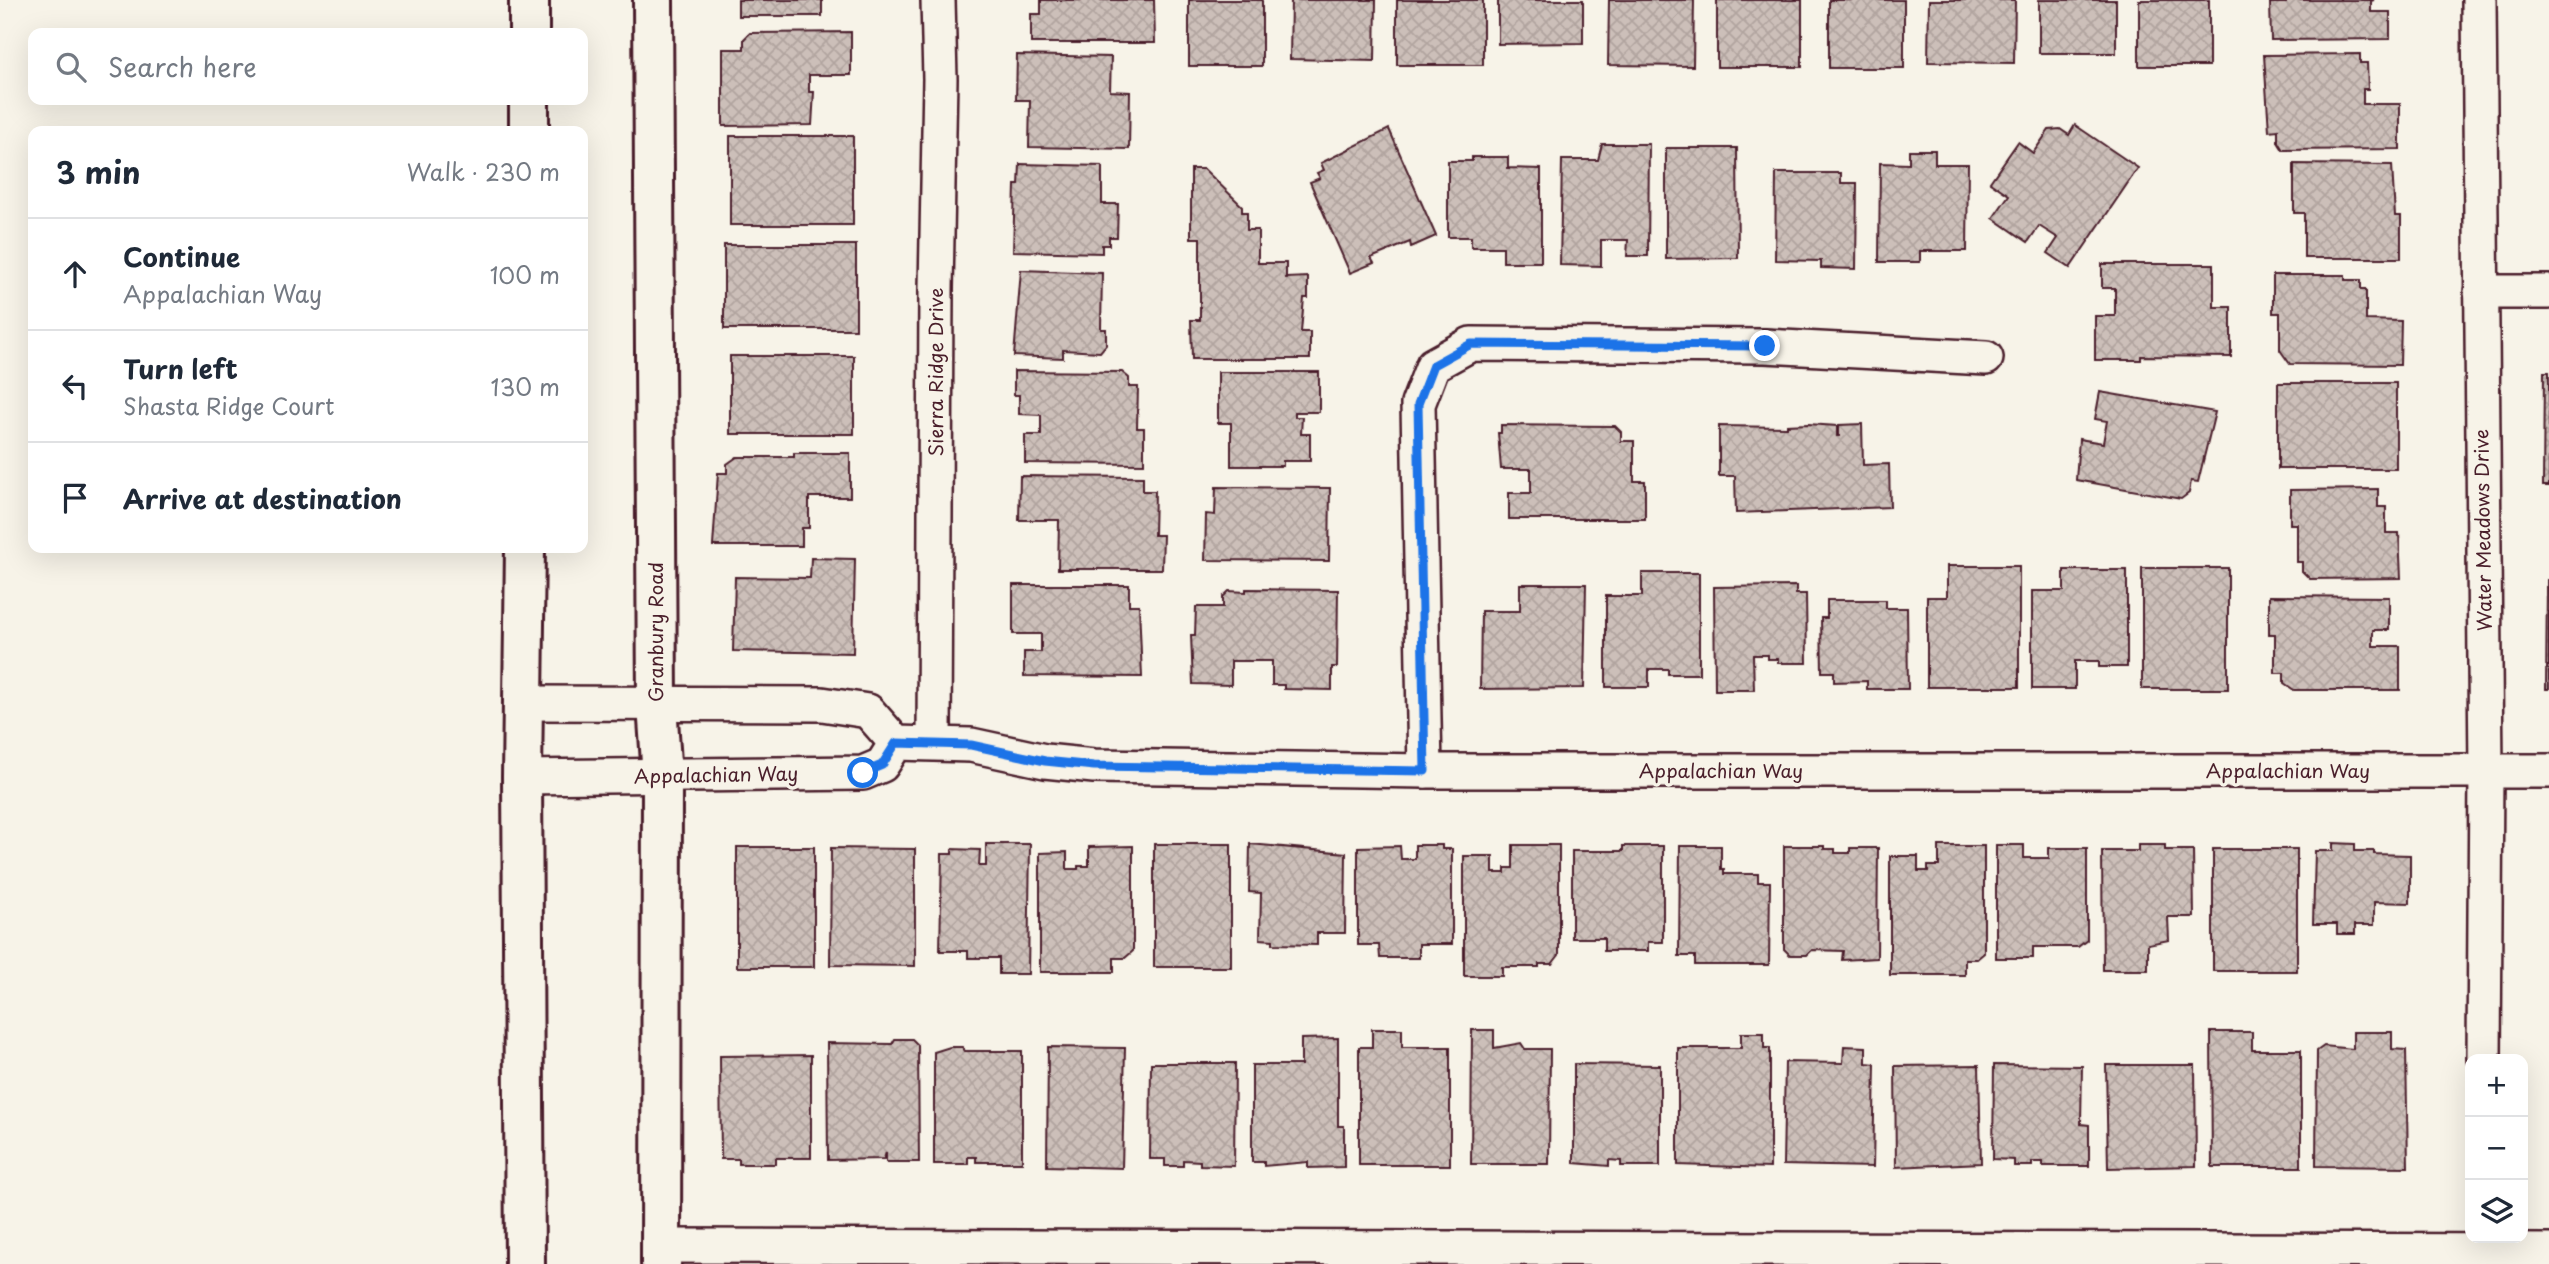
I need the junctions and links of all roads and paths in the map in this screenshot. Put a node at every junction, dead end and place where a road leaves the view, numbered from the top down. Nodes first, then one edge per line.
1 (529, 0) edge
2 (653, 0) edge
3 (938, 0) edge
4 (2479, 0) edge
5 (529, 28) edge
6 (529, 105) edge
7 (528, 126) edge
8 (2481, 292) junction
9 (2549, 292) edge
10 (1986, 358) dead end
11 (526, 553) edge
12 (524, 703) junction
13 (657, 705) junction
14 (896, 743) junction
15 (934, 743) junction
16 (1425, 771) junction
17 (2486, 771) junction
18 (2549, 772) edge
19 (522, 777) junction
20 (662, 777) junction
21 (2484, 1054) edge
22 (2483, 1251) edge
23 (2549, 1251) edge
24 (662, 1255) edge
25 (525, 1264) edge

1 - 5 main road
2 - 13 main road, Granbury Road
3 - 15 street, Sierra Ridge Drive
4 - 8 street, Water Meadows Drive
6 - 7 main road
8 - 9 street
8 - 17 street, Water Meadows Drive
10 - 16 street
11 - 12 main road
12 - 13 street
12 - 19 main road
13 - 14 street
13 - 20 main road, Granbury Road
14 - 15 street, Appalachian Way
14 - 20 street, Appalachian Way
15 - 16 street, Appalachian Way
16 - 17 street, Appalachian Way
17 - 18 street, Appalachian Way
17 - 21 street, Water Meadows Drive
19 - 20 street, Appalachian Way
19 - 25 main road
20 - 24 main road, Granbury Road
22 - 23 street
22 - 24 street

